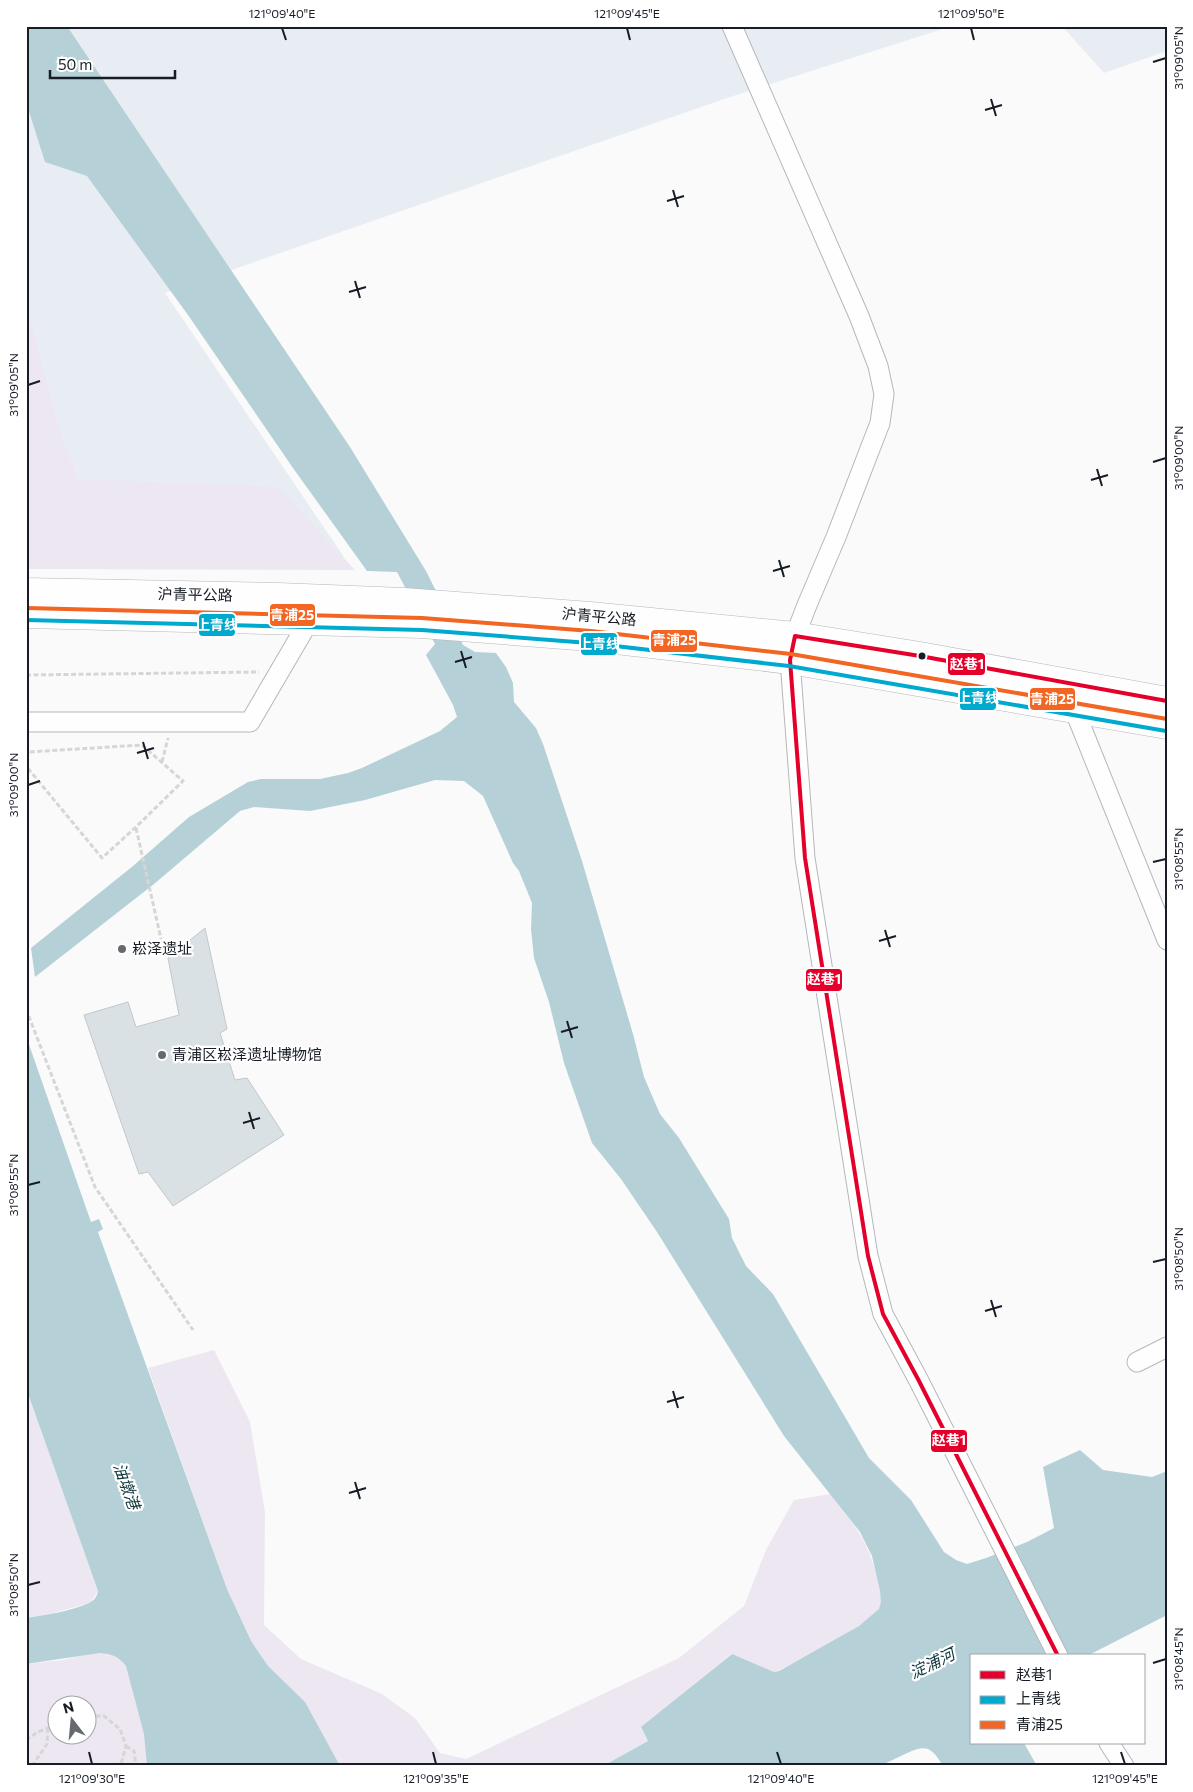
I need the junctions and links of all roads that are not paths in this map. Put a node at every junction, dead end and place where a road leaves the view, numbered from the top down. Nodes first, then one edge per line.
1 (732, 26) edge
2 (29, 603) edge
3 (309, 621) junction
4 (792, 648) junction
5 (1167, 701) edge
6 (1074, 709) junction
7 (26, 722) edge
8 (1167, 725) edge
9 (1167, 940) edge
10 (1167, 1347) edge
11 (1137, 1362) dead end
12 (1057, 1654) edge
13 (1110, 1744) edge
14 (1124, 1766) edge

1 - 4 street
2 - 3 highway, 沪青平公路
2 - 4 highway, 沪青平公路
3 - 4 highway, 沪青平公路
3 - 7 street
4 - 5 highway, 沪青平公路
4 - 6 highway, 沪青平公路
4 - 12 street
6 - 8 highway, 沪青平公路
6 - 9 street
10 - 11 street
13 - 14 street

